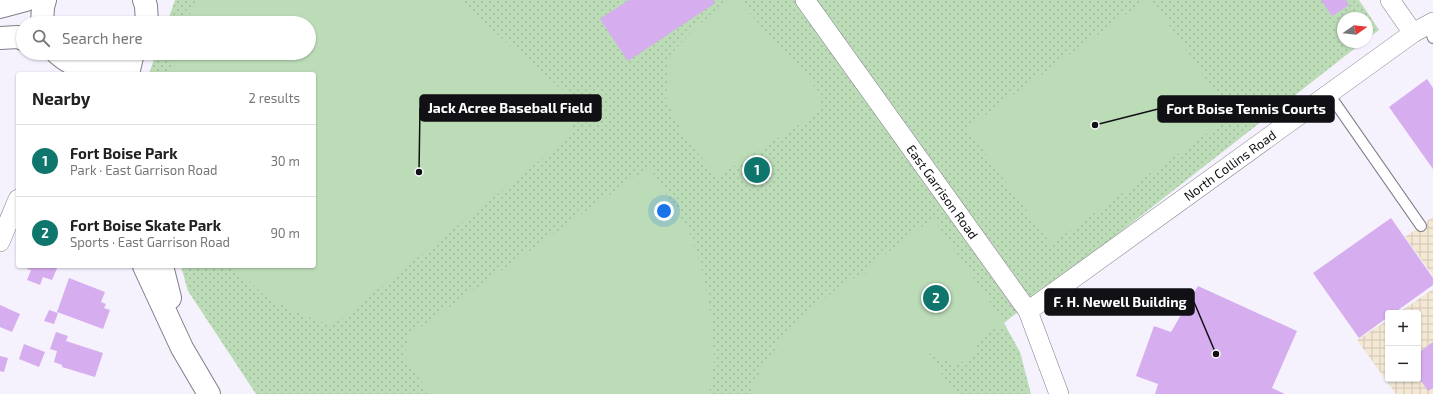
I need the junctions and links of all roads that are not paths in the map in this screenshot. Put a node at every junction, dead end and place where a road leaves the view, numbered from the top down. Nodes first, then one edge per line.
1 (26, 0) edge
2 (45, 0) edge
3 (144, 0) edge
4 (152, 0) edge
5 (804, 0) edge
6 (1390, 0) edge
7 (0, 7) edge
8 (42, 16) edge
9 (147, 16) edge
10 (149, 16) edge
11 (1427, 30) edge
12 (0, 38) edge
13 (16, 38) edge
14 (123, 60) edge
15 (131, 60) edge
16 (68, 63) edge
17 (128, 72) edge
18 (1329, 94) junction
19 (16, 204) edge
20 (1421, 226) dead end
21 (0, 242) edge
22 (145, 268) edge
23 (162, 268) edge
24 (1028, 311) junction
25 (182, 348) junction
26 (209, 394) edge
27 (1059, 394) edge

1 - 7 street
2 - 8 street
3 - 9 street
4 - 10 street
5 - 24 street, East Garrison Road
6 - 11 street
11 - 18 street, North Collins Road
12 - 13 street
14 - 16 street
15 - 17 street
18 - 20 lane
18 - 24 street, North Collins Road
19 - 21 street
22 - 25 street
23 - 25 street
24 - 27 street, East Garrison Road
25 - 26 street

